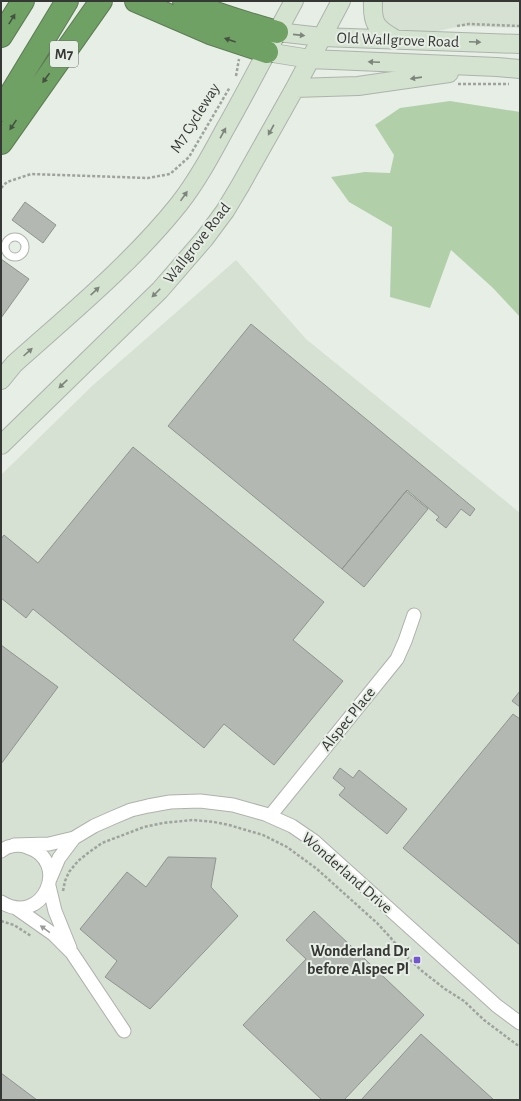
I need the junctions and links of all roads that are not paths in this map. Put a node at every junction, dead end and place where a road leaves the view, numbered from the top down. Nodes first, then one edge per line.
1 (22, 1) edge
2 (67, 1) edge
3 (102, 1) edge
4 (184, 1) edge
5 (294, 1) edge
6 (341, 1) edge
7 (373, 1) edge
8 (140, 3) edge
9 (277, 32) junction
10 (1, 36) edge
11 (322, 37) junction
12 (395, 40) junction
13 (520, 44) edge
14 (267, 52) junction
15 (310, 59) junction
16 (497, 67) junction
17 (520, 69) edge
18 (292, 92) junction
19 (12, 105) edge
20 (1, 143) edge
21 (1, 380) edge
22 (1, 445) edge
23 (414, 615) dead end
24 (270, 816) junction
25 (74, 838) junction
26 (14, 845) junction
27 (1, 851) edge
28 (49, 883) junction
29 (6, 905) edge
30 (72, 953) junction
31 (520, 1023) edge
32 (124, 1031) dead end

10 -> 1 highway
2 - 19 highway, M7
3 -> 19 highway, M7
4 - 9 highway
5 - 9 main road
6 - 11 main road, Wallgrove Road
7 - 12 main road
14 -> 8 highway
9 -> 11 main road, Old Wallgrove Road
9 - 14 main road
11 - 12 main road, Old Wallgrove Road
11 - 15 main road, Wallgrove Road
12 -> 13 main road, Old Wallgrove Road
14 - 15 main road, Old Wallgrove Road
21 -> 14 main road
16 -> 15 main road, Old Wallgrove Road
15 - 18 main road, Wallgrove Road
16 - 17 main road, Old Wallgrove Road
16 -> 18 main road
18 -> 22 main road, Wallgrove Road
19 -> 20 highway, M7
23 - 24 street, Alspec Place
24 - 25 street, Wonderland Drive
24 - 31 street, Wonderland Drive
25 - 26 street, Wonderland Drive
25 - 28 street, Wonderland Drive
26 - 27 street
26 - 28 street
28 - 29 street, Wonderland Drive
28 - 30 street
30 -> 29 street
30 - 32 street

